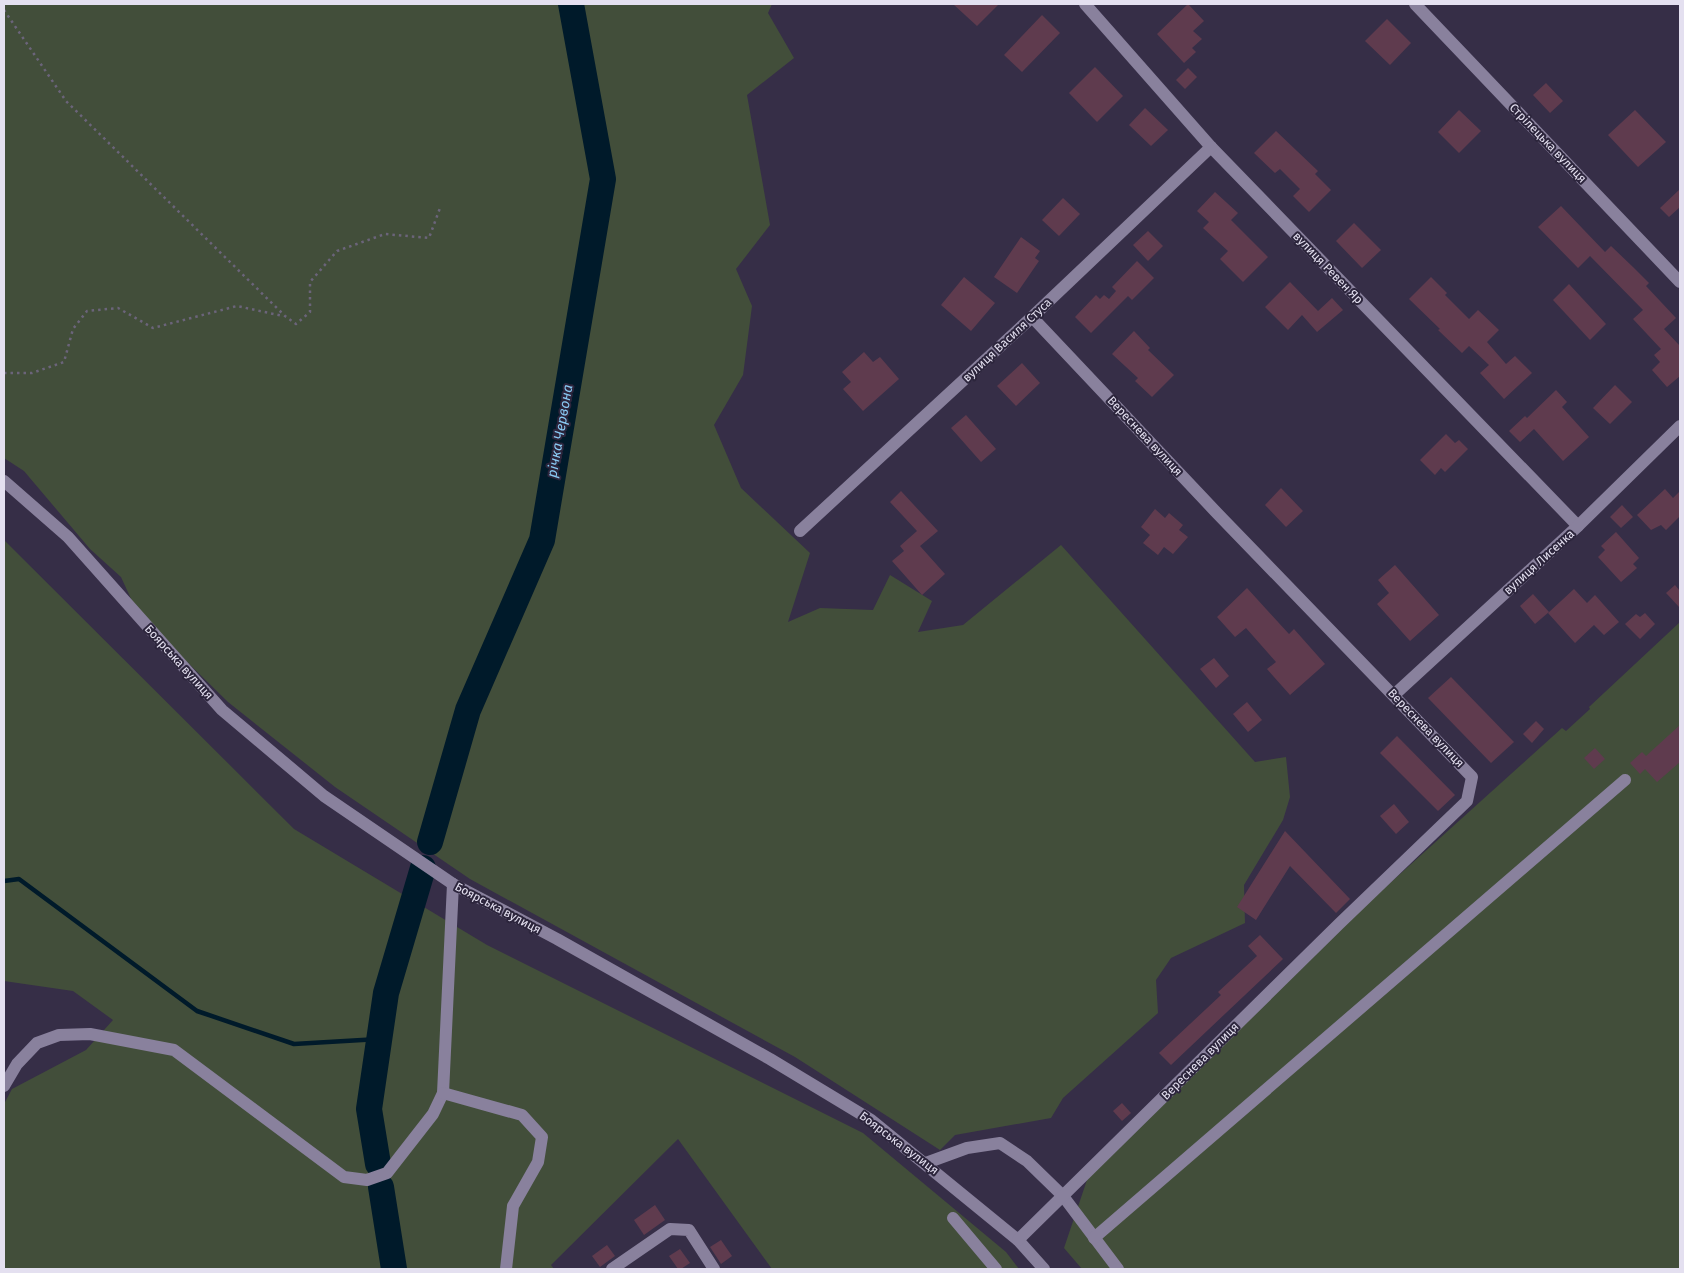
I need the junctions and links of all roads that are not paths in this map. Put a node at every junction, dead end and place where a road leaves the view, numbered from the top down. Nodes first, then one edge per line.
1 (1085, 4) edge
2 (1415, 4) edge
3 (1211, 147) junction
4 (1680, 282) edge
5 (1032, 317) junction
6 (1680, 426) edge
7 (4, 481) edge
8 (1578, 526) junction
9 (800, 531) dead end
10 (1394, 695) junction
11 (1625, 780) dead end
12 (453, 884) junction
13 (4, 1086) edge
14 (443, 1092) junction
15 (926, 1163) junction
16 (1063, 1196) junction
17 (954, 1218) dead end
18 (1094, 1238) junction
19 (1018, 1240) junction
20 (506, 1269) edge
21 (612, 1269) edge
22 (714, 1269) edge
23 (996, 1269) edge
24 (1044, 1269) edge
25 (1118, 1269) edge

1 - 3 street, вулиця Ревен Яр
2 - 4 street, Стрілецька вулиця
3 - 5 street, вулиця Василя Стуса
3 - 8 street, вулиця Ревен Яр
5 - 9 street, вулиця Василя Стуса
5 - 10 street, Вереснева вулиця
6 - 8 street, вулиця Лисенка
7 - 12 street, Боярська вулиця
8 - 10 street, вулиця Лисенка
10 - 16 street, Вереснева вулиця
11 - 18 street
12 - 14 street
12 - 15 street, Боярська вулиця
13 - 14 street
14 - 20 street
15 - 16 street
15 - 19 street, Боярська вулиця
16 - 18 street
16 - 19 street, Вереснева вулиця
17 - 23 street
18 - 25 street
19 - 24 street, Боярська вулиця
21 - 22 street

